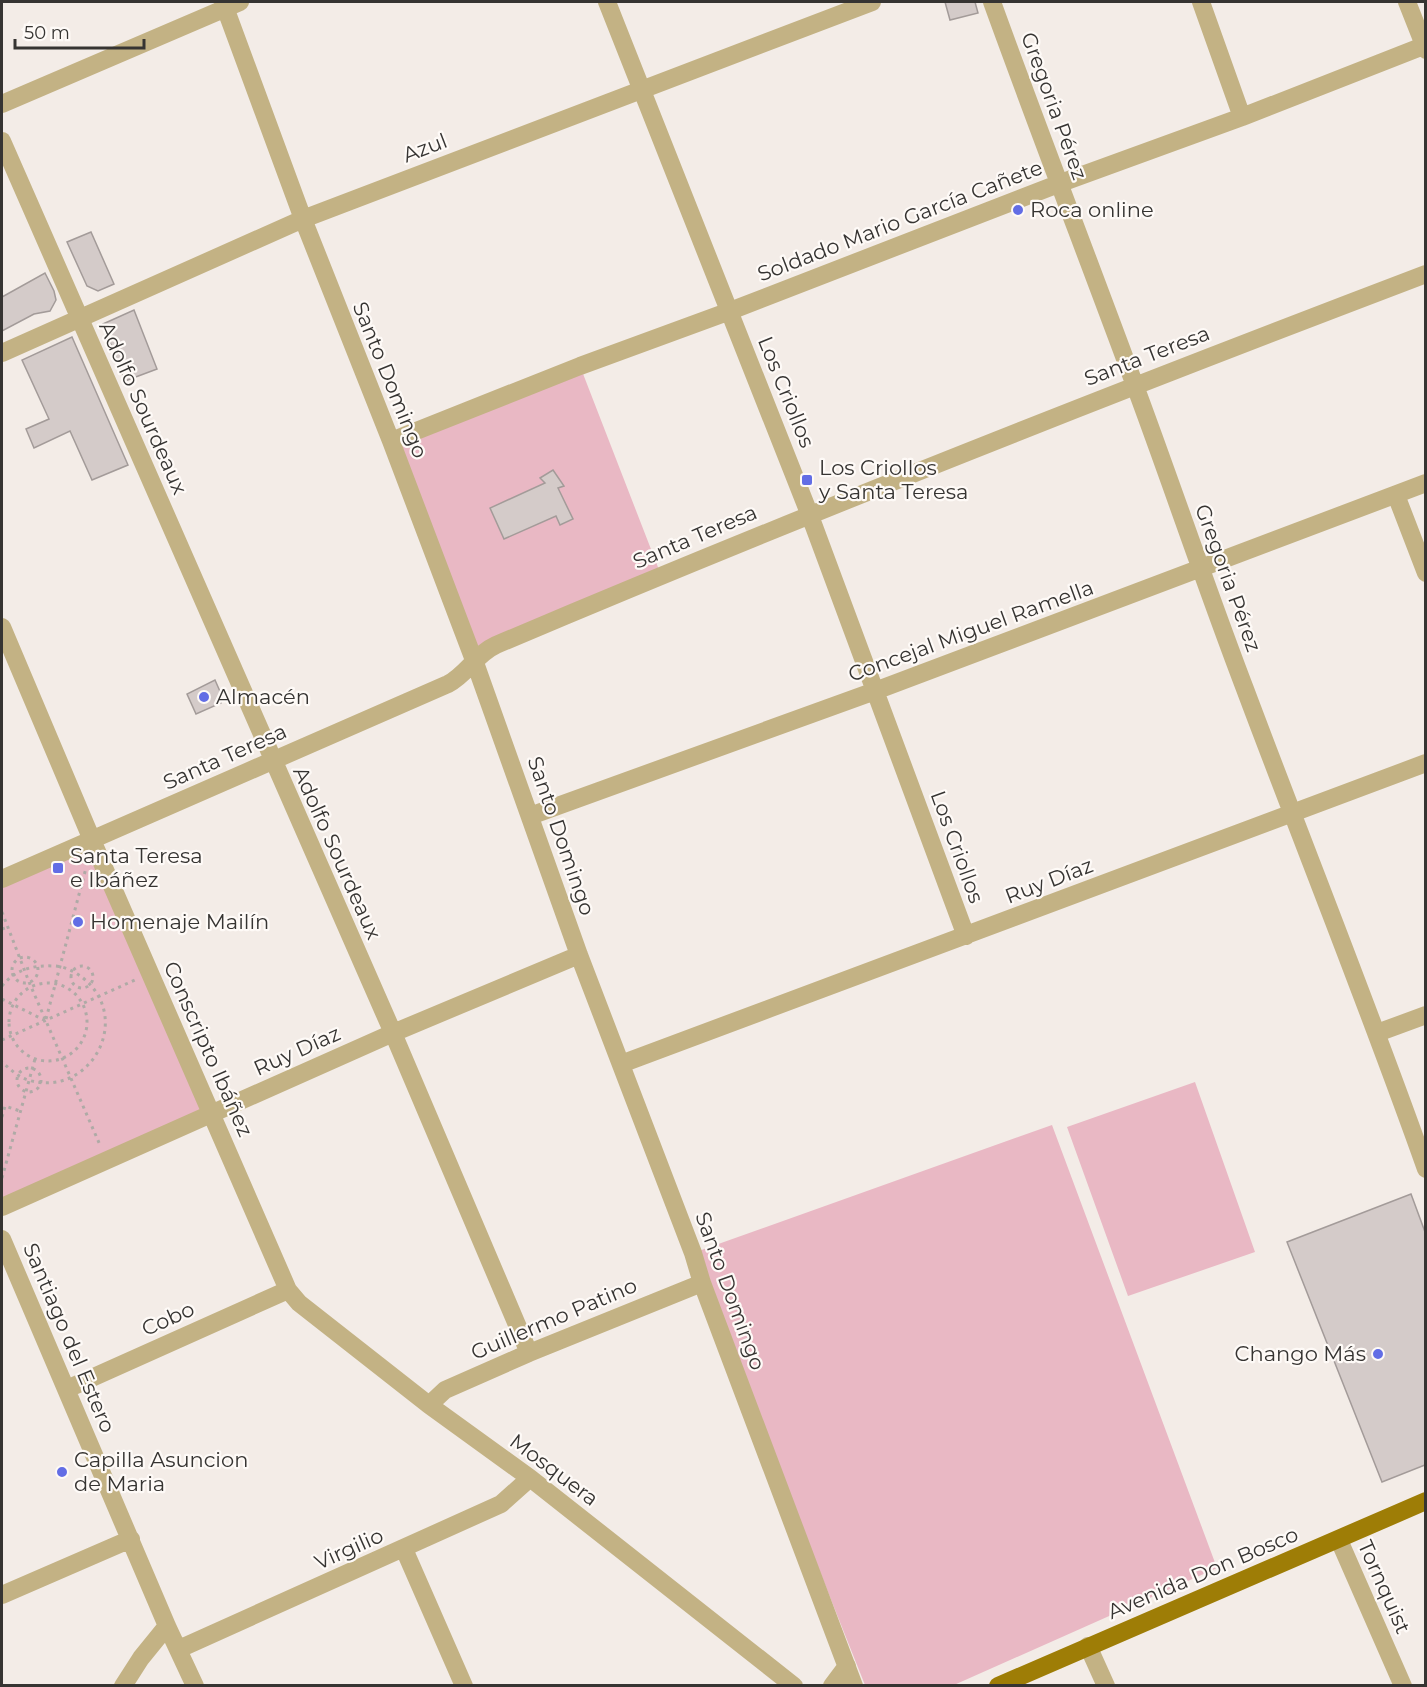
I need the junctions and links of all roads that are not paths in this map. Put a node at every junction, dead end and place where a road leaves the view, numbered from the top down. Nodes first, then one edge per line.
1 (607, 2) edge
2 (872, 2) edge
3 (992, 2) edge
4 (1201, 2) edge
5 (1407, 2) edge
6 (229, 3) edge
7 (1425, 47) edge
8 (641, 89) junction
9 (2, 104) edge
10 (1242, 117) junction
11 (2, 141) edge
12 (1058, 184) junction
13 (303, 219) junction
14 (1425, 274) edge
15 (730, 311) junction
16 (79, 319) junction
17 (2, 353) edge
18 (1135, 385) junction
19 (391, 441) junction
20 (1425, 483) edge
21 (1396, 495) junction
22 (809, 513) junction
23 (1200, 570) junction
24 (1425, 573) edge
25 (2, 627) edge
26 (474, 660) junction
27 (875, 691) junction
28 (272, 762) junction
29 (1425, 763) edge
30 (1292, 814) junction
31 (530, 816) junction
32 (92, 840) junction
33 (2, 879) edge
34 (966, 936) junction
35 (579, 955) junction
36 (1425, 1015) edge
37 (393, 1033) junction
38 (1377, 1033) junction
39 (621, 1064) junction
40 (213, 1114) junction
41 (1425, 1169) edge
42 (2, 1207) edge
43 (2, 1239) edge
44 (702, 1283) junction
45 (288, 1290) junction
46 (529, 1353) junction
47 (67, 1389) junction
48 (429, 1405) junction
49 (530, 1478) junction
50 (1425, 1501) edge
51 (131, 1539) junction
52 (1339, 1540) junction
53 (404, 1549) junction
54 (2, 1595) edge
55 (167, 1626) junction
56 (1088, 1646) junction
57 (179, 1649) junction
58 (847, 1666) junction
59 (123, 1686) edge
60 (195, 1686) edge
61 (464, 1686) edge
62 (794, 1686) edge
63 (832, 1686) edge
64 (854, 1686) edge
65 (998, 1686) edge
66 (1106, 1686) edge
67 (1403, 1686) edge

1 - 8 street, Los Criollos
2 - 8 street, Azul
3 - 12 street, Gregoria Pérez
4 - 10 street
5 - 7 street
6 - 9 street
6 - 13 street, Santo Domingo
7 - 10 street, Soldado Mario García Cañete
8 - 13 street, Azul
8 - 15 street, Los Criollos
10 - 12 street, Soldado Mario García Cañete
11 - 16 street, Adolfo Sourdeaux
12 - 15 street, Soldado Mario García Cañete
12 - 18 street, Gregoria Pérez
13 - 16 street, Azul
13 - 19 street, Santo Domingo
14 - 18 street, Santa Teresa
15 - 19 street, Soldado Mario García Cañete
15 - 22 street, Los Criollos
16 - 17 street, Azul
16 - 28 street, Adolfo Sourdeaux
18 - 22 street, Santa Teresa
18 - 23 street, Gregoria Pérez
19 - 26 street, Santo Domingo
20 - 21 street, Concejal Miguel Ramella
21 - 23 street, Concejal Miguel Ramella
21 - 24 street
22 - 26 street, Santa Teresa
22 - 27 street, Los Criollos
23 - 27 street, Concejal Miguel Ramella
23 - 30 street, Gregoria Pérez
25 - 32 street, Conscripto Ibáñez
26 - 28 street, Santa Teresa
26 - 31 street, Santo Domingo
27 - 31 street, Concejal Miguel Ramella
27 - 34 street, Los Criollos
28 - 32 street, Santa Teresa
28 - 37 street, Adolfo Sourdeaux
29 - 30 street, Ruy Díaz
30 - 34 street, Ruy Díaz
30 - 38 street, Gregoria Pérez
31 - 35 street, Santo Domingo
32 - 33 street, Santa Teresa
32 - 40 street, Conscripto Ibáñez
34 - 39 street, Ruy Díaz
35 - 37 street, Ruy Díaz
35 - 39 street, Santo Domingo
36 - 38 street
37 - 40 street, Ruy Díaz
37 - 46 street, Adolfo Sourdeaux
38 - 41 street, Gregoria Pérez
39 - 44 street, Santo Domingo
40 - 42 street, Ruy Díaz
40 - 45 street, Conscripto Ibáñez
43 - 47 street, Santiago del Estero
44 - 46 street, Guillermo Patino
44 - 58 street, Santo Domingo
45 - 47 street, Cobo
45 - 48 street, Mosquera
46 - 48 street, Guillermo Patino
47 - 51 street, Santiago del Estero
48 - 49 street, Mosquera
49 - 53 street, Virgilio
49 - 62 street, Mosquera
50 - 52 main road, Avenida Don Bosco
51 - 54 street
51 - 55 street, Santiago del Estero
52 - 56 main road, Avenida Don Bosco
52 - 67 street, Tornquist
53 - 57 street, Virgilio
53 - 61 street
55 - 57 street, Santiago del Estero
55 - 59 street
56 - 65 main road, Avenida Don Bosco
56 - 66 street
57 - 60 street, Santiago del Estero
58 - 63 street
58 - 64 street, Santo Domingo

